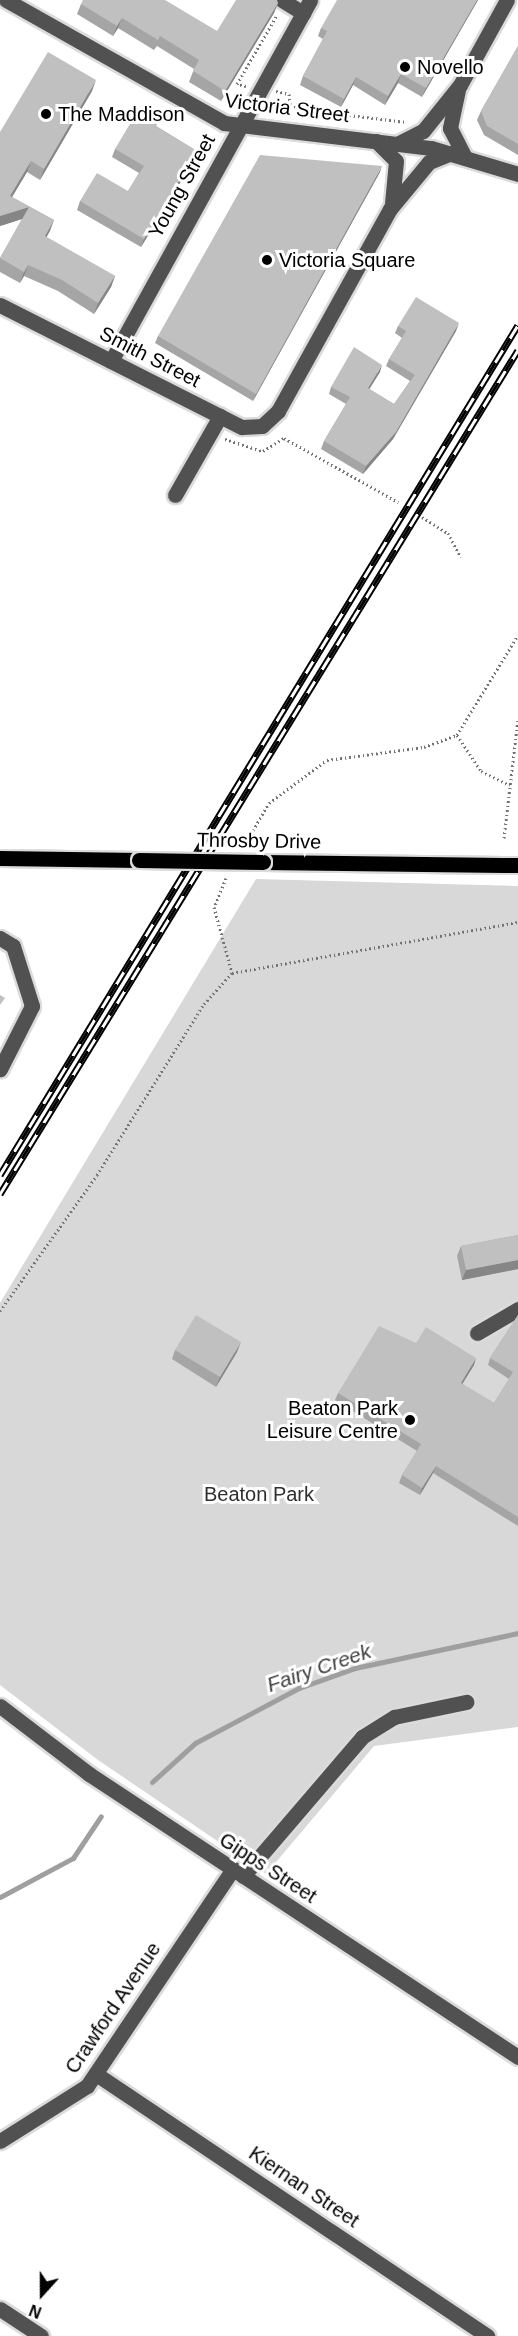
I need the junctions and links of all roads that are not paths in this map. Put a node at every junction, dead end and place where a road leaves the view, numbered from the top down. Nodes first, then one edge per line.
1 (6, 0) edge
2 (507, 0) edge
3 (283, 1) edge
4 (307, 6) edge
5 (460, 85) junction
6 (239, 126) junction
7 (374, 140) junction
8 (399, 143) junction
9 (457, 154) junction
10 (518, 174) edge
11 (390, 209) junction
12 (0, 305) edge
13 (111, 361) junction
14 (220, 416) junction
15 (176, 495) dead end
16 (0, 858) edge
17 (518, 865) edge
18 (0, 938) edge
19 (0, 1069) edge
20 (518, 1309) edge
21 (477, 1333) dead end
22 (466, 1702) dead end
23 (0, 1707) edge
24 (238, 1873) junction
25 (518, 2057) edge
26 (96, 2074) junction
27 (0, 2141) edge
28 (0, 2309) edge
29 (41, 2336) edge
30 (488, 2336) edge

1 - 6 street, Victoria Street
2 - 5 street
3 - 4 street
4 - 6 street, Young Street
5 - 8 street
5 - 9 street
6 - 7 street, Victoria Street
6 - 13 street, Young Street
7 - 8 street, Victoria Street
7 - 11 street
8 - 9 street, Victoria Street
9 - 10 street, Victoria Street
9 - 11 street
11 - 14 street, Smith Street
12 - 13 street, Smith Street
13 - 14 street, Smith Street
14 - 15 street
16 - 17 main road, Throsby Drive, bridge
18 - 19 street
20 - 21 street
22 - 24 street, Crawford Avenue
23 - 24 street, Gipps Street
24 - 25 street, Gipps Street
24 - 26 street, Crawford Avenue
26 - 27 street, Crawford Avenue
26 - 30 street, Kiernan Street
28 - 29 street

